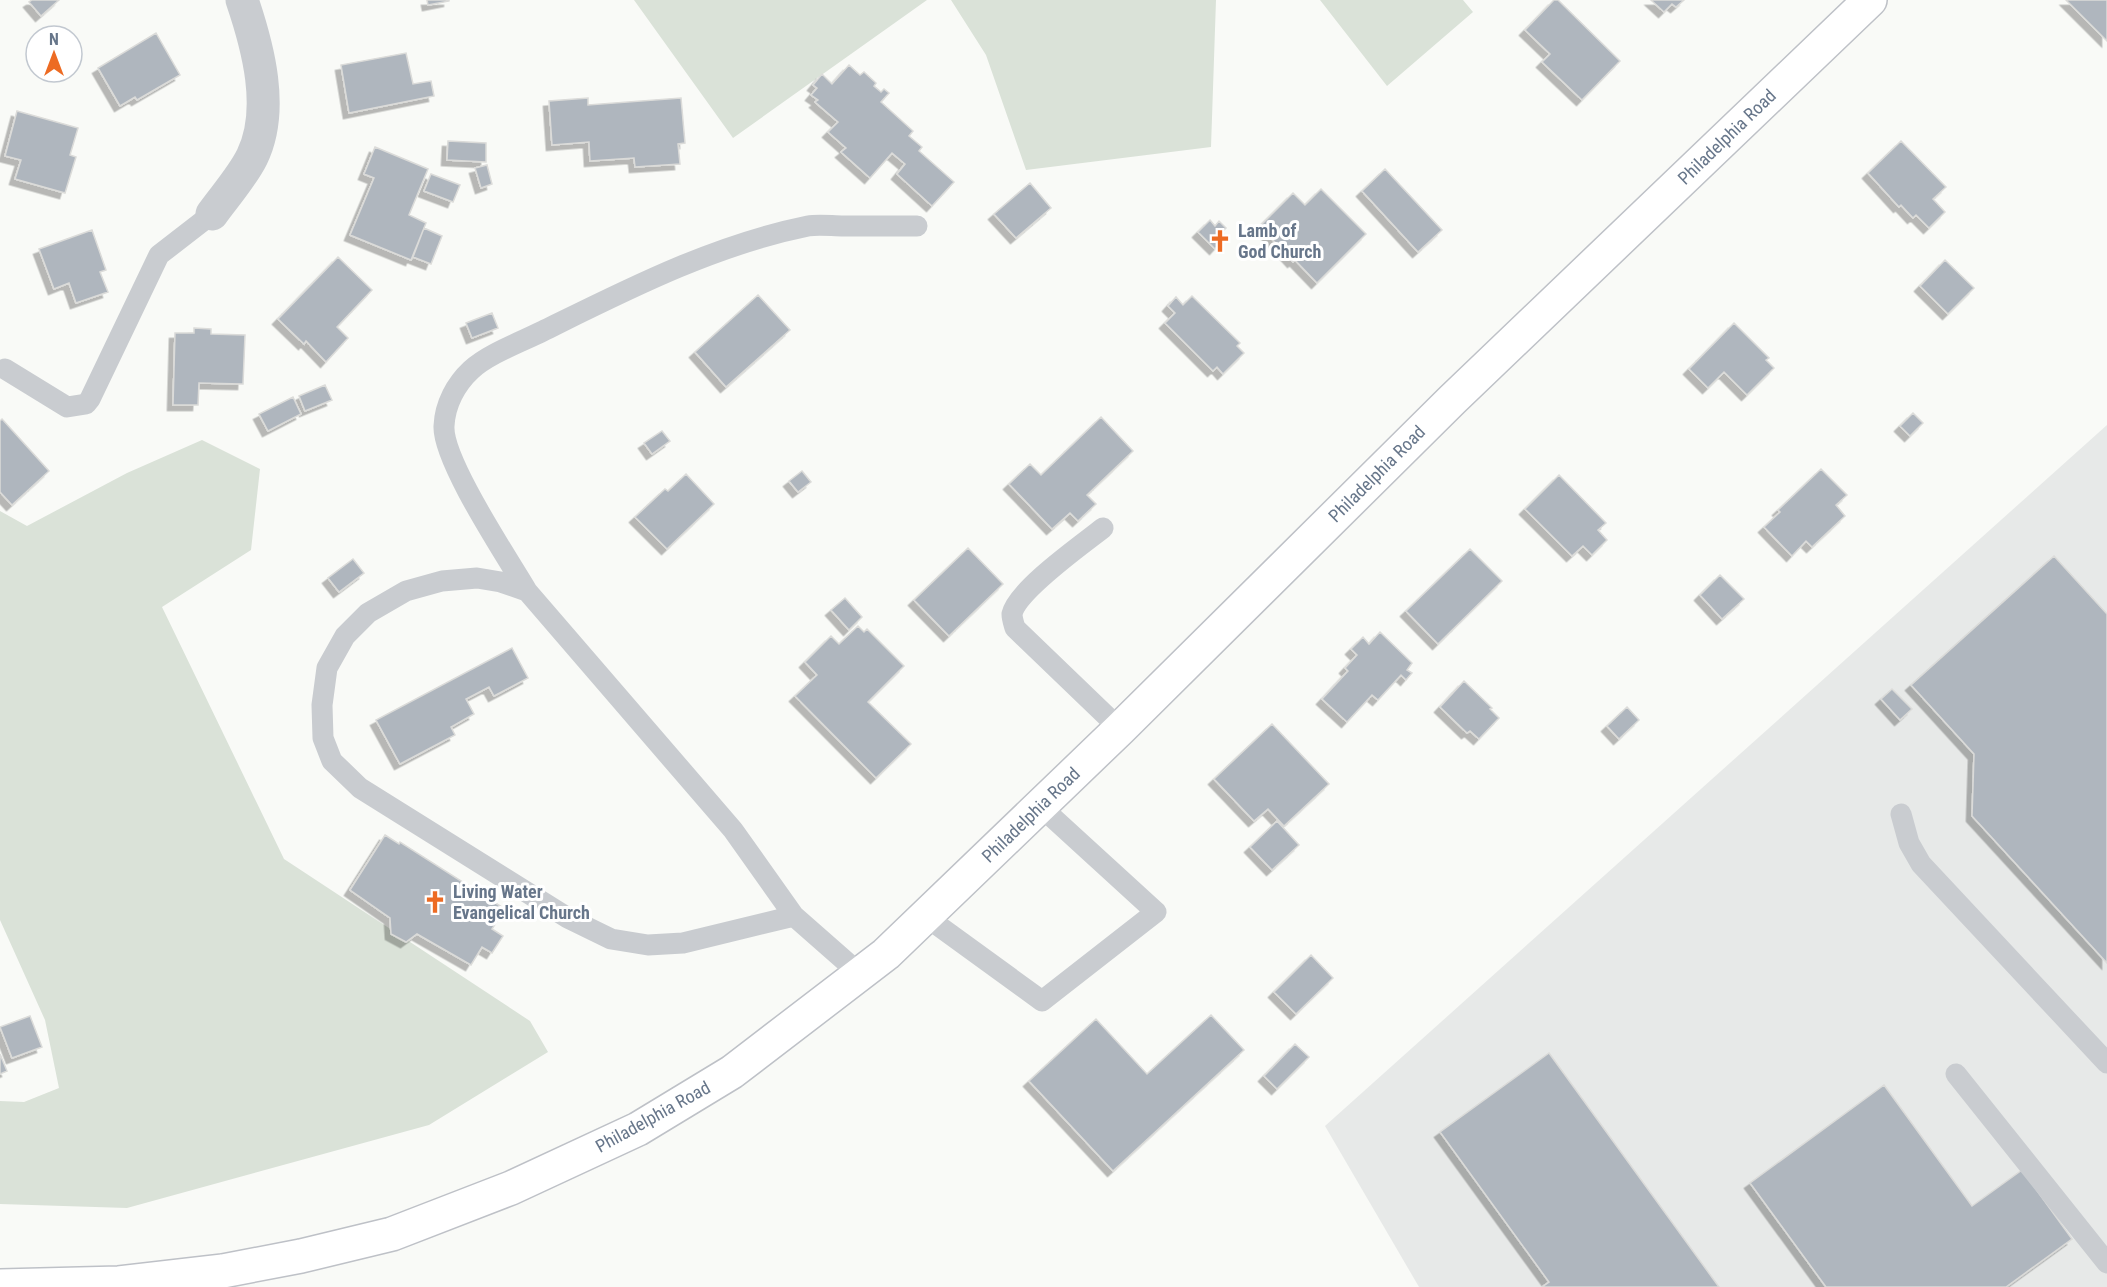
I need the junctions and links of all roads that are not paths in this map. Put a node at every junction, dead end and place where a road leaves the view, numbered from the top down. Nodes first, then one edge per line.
1 (242, 0) edge
2 (1870, 0) edge
3 (212, 214) joint
4 (917, 226) dead end
5 (5, 369) dead end
6 (1103, 528) dead end
7 (526, 591) junction
8 (1120, 729) junction
9 (1040, 806) junction
10 (1901, 814) dead end
11 (794, 916) junction
12 (925, 916) junction
13 (860, 974) junction
14 (2107, 1063) edge
15 (1956, 1074) dead end
16 (2107, 1263) edge
17 (0, 1286) edge

1 - 3 street
2 - 8 main road, Philadelphia Road
3 - 5 lane
4 - 7 lane
6 - 8 lane
7 - 11 lane
7 - 11 lane
8 - 9 main road, Philadelphia Road
9 - 12 main road, Philadelphia Road
9 - 12 lane
10 - 14 lane
11 - 13 lane
12 - 13 main road, Philadelphia Road
13 - 17 main road, Philadelphia Road
15 - 16 lane

